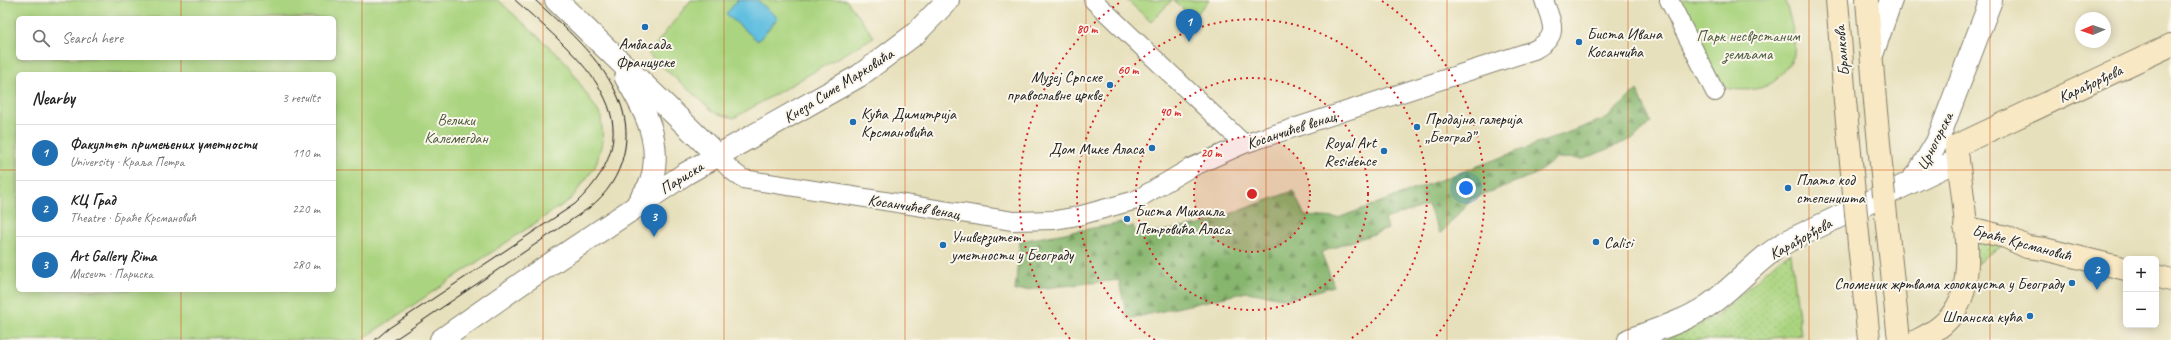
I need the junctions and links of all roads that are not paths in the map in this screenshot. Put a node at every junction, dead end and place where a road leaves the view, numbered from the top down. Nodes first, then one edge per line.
1 (556, 0) edge
2 (948, 0) edge
3 (1093, 0) edge
4 (1544, 0) edge
5 (1669, 0) edge
6 (1837, 0) edge
7 (1868, 0) edge
8 (1891, 0) edge
9 (1991, 0) edge
10 (2171, 45) edge
11 (610, 51) junction
12 (1872, 57) junction
13 (1715, 92) dead end
14 (1956, 95) junction
15 (1244, 144) junction
16 (1957, 153) junction
17 (717, 155) junction
18 (1907, 184) junction
19 (636, 206) junction
20 (1965, 227) junction
21 (2123, 268) edge
22 (2159, 277) edge
23 (2171, 280) edge
24 (441, 340) edge
25 (1630, 340) edge
26 (1869, 340) edge
27 (1899, 340) edge
28 (1918, 340) edge

1 - 11 street, Париска
2 - 17 street, Кнеза Симе Марковића
3 - 15 street
4 - 15 street, Косанчићев венац
5 - 13 street
6 - 26 main road, Бранкова, bridge
7 - 12 main road, Бранкова
8 - 12 street
9 - 14 street, Црногорска
10 - 16 main road, Карађорђева
11 - 17 street, Париска
11 - 19 street
12 - 27 main road, Бранкова, bridge
14 - 16 street, Црногорска
14 - 18 street, Црногорска
15 - 17 street, Косанчићев венац
16 - 18 street, Карађорђева
16 - 20 main road
17 - 19 street, Париска
18 - 25 street, Карађорђева
19 - 24 street, Париска
20 - 21 main road, Браће Крсмановић
20 - 28 main road
22 - 23 main road

